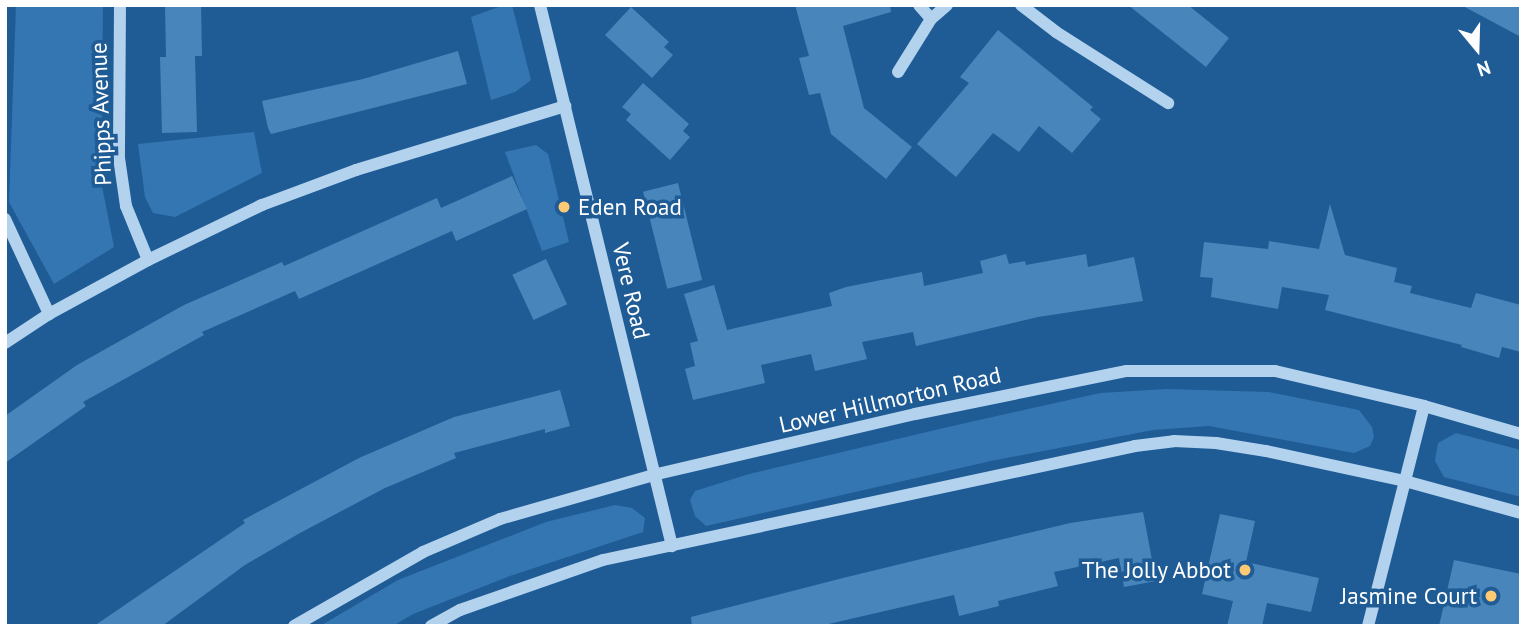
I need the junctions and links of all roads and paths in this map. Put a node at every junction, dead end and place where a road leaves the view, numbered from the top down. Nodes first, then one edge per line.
1 (120, 5) edge
2 (540, 5) edge
3 (919, 5) edge
4 (947, 5) edge
5 (1021, 5) edge
6 (931, 19) junction
7 (898, 72) dead end
8 (1168, 103) dead end
9 (565, 106) junction
10 (5, 219) edge
11 (148, 260) junction
12 (49, 314) junction
13 (5, 343) edge
14 (1424, 406) junction
15 (1521, 434) edge
16 (653, 475) junction
17 (1405, 481) junction
18 (1521, 513) edge
19 (672, 546) junction
20 (294, 626) edge
21 (431, 626) edge
22 (1368, 626) edge

1 - 11 street, Phipps Avenue
2 - 9 street, Vere Road
3 - 6 street
4 - 6 street
5 - 8 street
6 - 7 street
9 - 11 street
9 - 16 street, Vere Road
10 - 12 street
11 - 12 street
12 - 13 street
14 - 15 street, Lower Hillmorton Road
14 - 16 street, Lower Hillmorton Road
14 - 17 street
16 - 19 street, Vere Road
16 - 20 street, Lower Hillmorton Road
17 - 18 street
17 - 19 street
17 - 22 street
19 - 21 street

